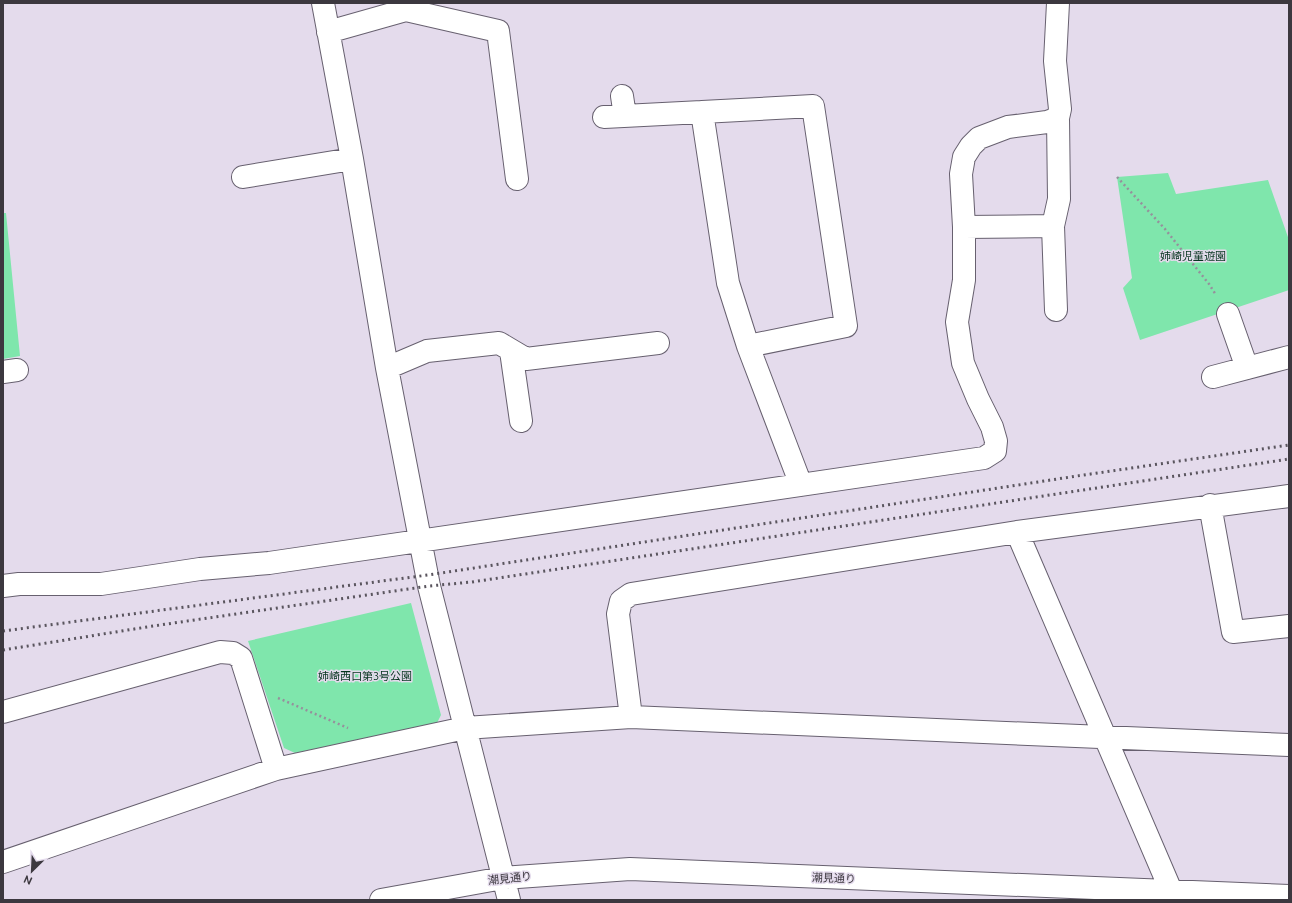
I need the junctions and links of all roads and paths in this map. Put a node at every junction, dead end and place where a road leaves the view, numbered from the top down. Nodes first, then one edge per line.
1 (323, 3) edge
2 (1058, 3) edge
3 (328, 32) junction
4 (702, 112) junction
5 (604, 117) dead end
6 (1058, 118) junction
7 (352, 159) junction
8 (243, 177) dead end
9 (1116, 178) dead end
10 (517, 179) dead end
11 (1054, 226) junction
12 (964, 227) junction
13 (1056, 310) dead end
14 (1228, 314) joint
15 (658, 343) dead end
16 (748, 346) junction
17 (511, 351) junction
18 (1289, 357) edge
19 (388, 368) junction
20 (1247, 368) junction
21 (1213, 377) dead end
22 (521, 421) dead end
23 (801, 485) junction
24 (1289, 496) edge
25 (1210, 505) junction
26 (1018, 532) junction
27 (420, 541) junction
28 (3, 586) edge
29 (1289, 626) edge
30 (274, 696) dead end
31 (3, 712) edge
32 (631, 717) junction
33 (465, 728) junction
34 (354, 731) dead end
35 (1105, 737) junction
36 (1289, 745) edge
37 (276, 769) junction
38 (3, 862) edge
39 (503, 878) junction
40 (1173, 896) edge
41 (1289, 896) edge
42 (381, 900) edge
43 (509, 900) edge

1 - 3 street
2 - 6 street
3 - 7 street
3 - 10 street
4 - 5 street
4 - 16 street
4 - 16 street
6 - 11 street
6 - 12 street
7 - 8 street
7 - 19 street
9 - 14 path
11 - 12 street
11 - 13 street
12 - 23 street
14 - 20 street
15 - 17 street
16 - 23 street
17 - 19 street
17 - 22 street
18 - 20 street
19 - 27 street
20 - 21 street
23 - 27 street
24 - 25 street
25 - 26 street
25 - 29 street
26 - 32 street
26 - 35 street
27 - 28 street
27 - 33 street
30 - 34 path
31 - 37 street
32 - 33 street
32 - 35 street
33 - 37 street
33 - 39 street
35 - 36 street
35 - 40 street
37 - 38 street
39 - 40 street, 潮見通り
39 - 42 street, 潮見通り
39 - 43 street
40 - 41 street, 潮見通り

